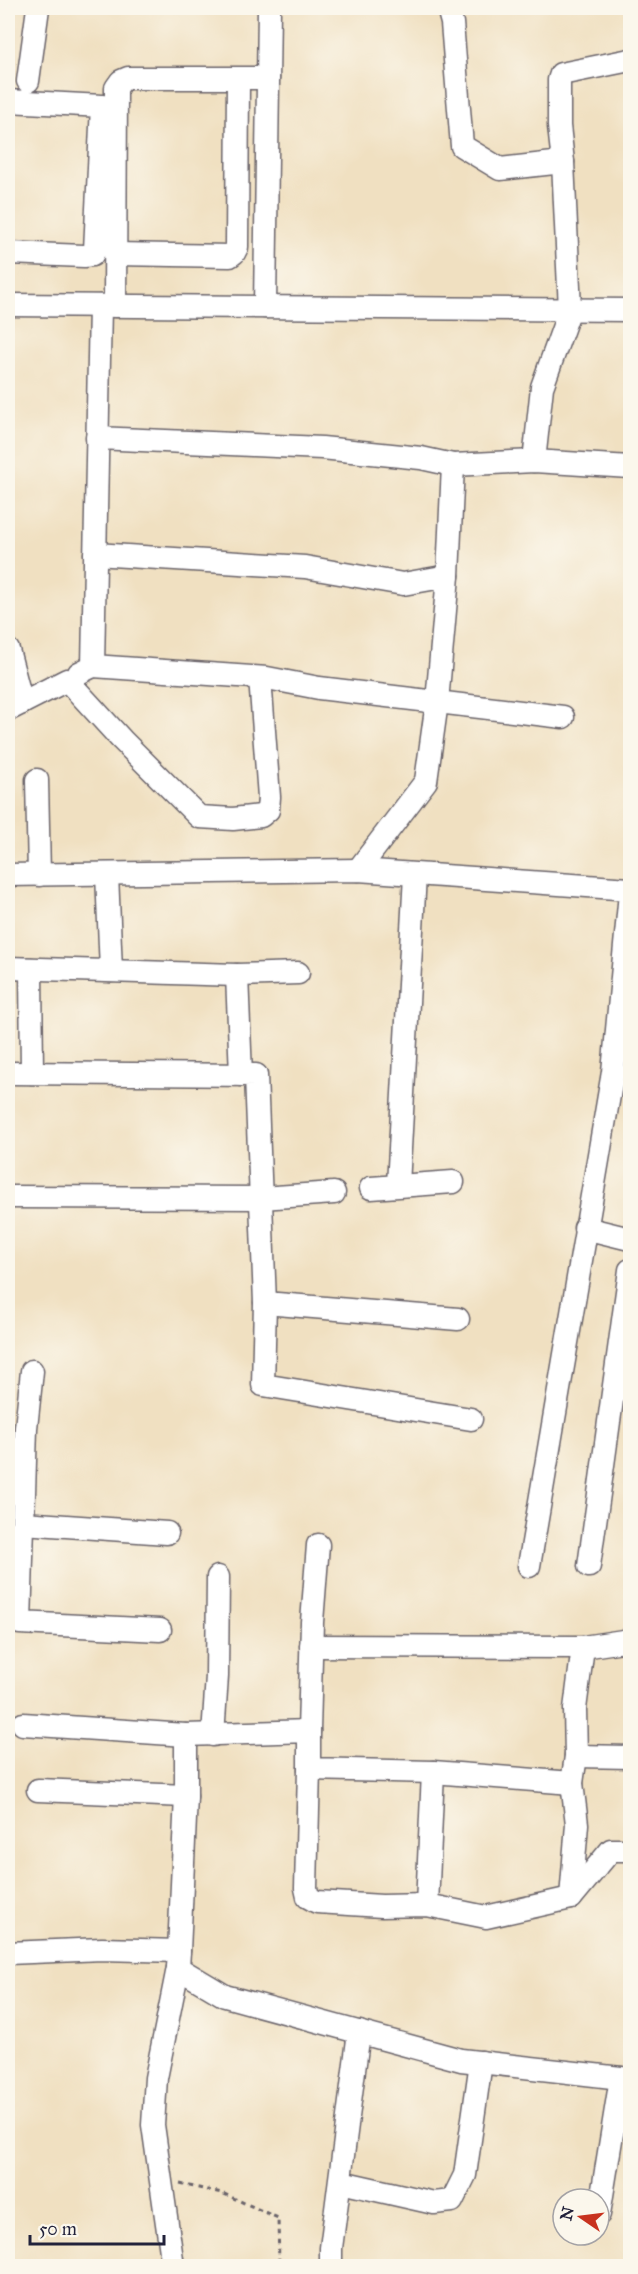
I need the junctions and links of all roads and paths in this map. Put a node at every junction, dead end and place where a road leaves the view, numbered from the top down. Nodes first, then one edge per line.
1 (38, 8) edge
2 (269, 8) edge
3 (448, 8) edge
4 (630, 60) edge
5 (268, 78) junction
6 (238, 79) junction
7 (28, 81) dead end
8 (8, 101) edge
9 (563, 162) junction
10 (8, 253) edge
11 (115, 254) junction
12 (8, 305) edge
13 (108, 306) junction
14 (265, 307) junction
15 (570, 309) junction
16 (630, 310) edge
17 (97, 438) junction
18 (534, 461) junction
19 (453, 465) junction
20 (630, 467) edge
21 (95, 554) junction
22 (448, 576) junction
23 (8, 650) edge
24 (93, 666) junction
25 (260, 678) junction
26 (67, 680) junction
27 (437, 702) junction
28 (15, 707) edge
29 (563, 717) dead end
30 (37, 780) dead end
31 (358, 870) junction
32 (39, 874) junction
33 (107, 874) junction
34 (8, 875) edge
35 (415, 875) junction
36 (630, 891) edge
37 (8, 968) edge
38 (31, 969) junction
39 (111, 971) junction
40 (298, 973) dead end
41 (237, 975) junction
42 (8, 1073) edge
43 (32, 1073) junction
44 (241, 1075) junction
45 (453, 1182) dead end
46 (398, 1185) junction
47 (370, 1188) dead end
48 (334, 1193) dead end
49 (8, 1197) edge
50 (261, 1198) junction
51 (585, 1228) junction
52 (630, 1239) edge
53 (630, 1270) edge
54 (265, 1303) junction
55 (458, 1319) dead end
56 (32, 1371) dead end
57 (471, 1419) dead end
58 (16, 1473) edge
59 (23, 1523) junction
60 (167, 1533) dead end
61 (318, 1545) dead end
62 (529, 1566) dead end
63 (589, 1566) dead end
64 (218, 1577) dead end
65 (160, 1630) dead end
66 (630, 1640) edge
67 (311, 1646) junction
68 (583, 1647) junction
69 (23, 1724) dead end
70 (309, 1731) junction
71 (186, 1735) junction
72 (213, 1735) junction
73 (576, 1756) junction
74 (630, 1757) edge
75 (309, 1769) junction
76 (433, 1772) junction
77 (572, 1783) junction
78 (38, 1790) dead end
79 (186, 1796) junction
80 (630, 1850) edge
81 (571, 1898) junction
82 (427, 1905) junction
83 (8, 1953) edge
84 (179, 1960) junction
85 (358, 2032) junction
86 (481, 2062) junction
87 (626, 2079) edge
88 (161, 2180) junction
89 (340, 2182) junction
90 (604, 2187) edge
91 (173, 2266) edge
92 (279, 2266) edge
93 (331, 2266) edge

1 - 7 street
2 - 5 street
3 - 9 street
4 - 9 street
5 - 6 street
5 - 14 street
6 - 11 street
6 - 11 street
8 - 10 street
9 - 15 street
11 - 13 street
12 - 13 street
13 - 14 street
13 - 17 street
14 - 15 street
15 - 16 street
15 - 18 street
17 - 19 street
17 - 21 street
18 - 19 street
18 - 20 street
19 - 22 street
21 - 22 street
21 - 24 street
22 - 27 street
23 - 28 street
24 - 25 street
24 - 26 street
25 - 26 street
25 - 27 street
26 - 28 street
27 - 29 street
27 - 31 street
30 - 32 street
31 - 33 street
31 - 35 street
32 - 33 street
32 - 34 street
33 - 39 street
35 - 36 street
35 - 46 street
36 - 51 street
37 - 38 street
38 - 39 street
38 - 43 street
39 - 41 street
40 - 41 street
41 - 44 street
42 - 43 street
43 - 44 street
44 - 50 street
45 - 46 street
46 - 47 street
48 - 50 street
49 - 50 street
50 - 54 street
51 - 52 street
51 - 62 street
53 - 63 street
54 - 55 street
54 - 57 street
56 - 58 street
58 - 59 street
59 - 60 street
59 - 65 street
61 - 67 street
64 - 72 street
66 - 68 street
67 - 68 street
67 - 70 street
68 - 73 street
69 - 71 street
70 - 72 street
70 - 75 street
71 - 72 street
71 - 79 street
73 - 74 street
73 - 77 street
75 - 76 street
75 - 82 street
76 - 77 street
76 - 82 street
77 - 81 street
78 - 79 street
79 - 84 street
80 - 81 street
81 - 82 street
83 - 84 street
84 - 85 street
84 - 88 street
85 - 86 street
85 - 89 street
86 - 87 street
86 - 89 street
87 - 90 street
88 - 91 street
88 - 92 path
89 - 93 street

